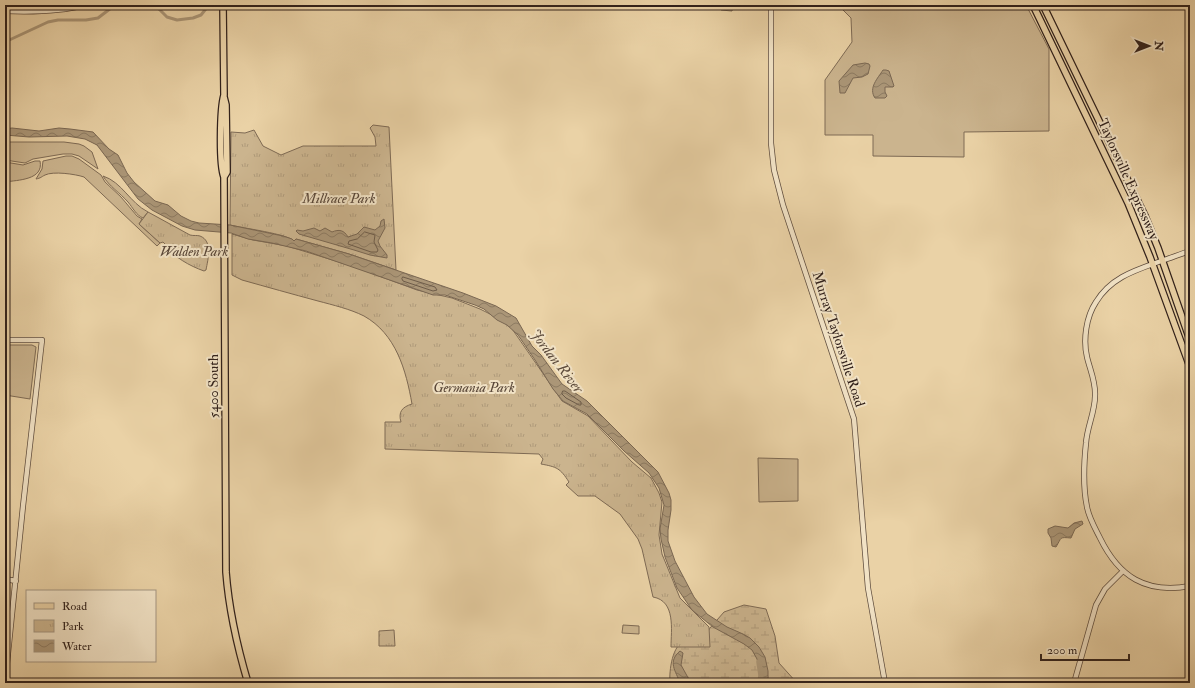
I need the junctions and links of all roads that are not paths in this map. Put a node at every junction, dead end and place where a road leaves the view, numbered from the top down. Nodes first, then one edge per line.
1 (85, 5) edge
2 (224, 5) edge
3 (771, 5) edge
4 (1033, 5) edge
5 (1043, 5) edge
6 (5, 11) edge
7 (1190, 251) edge
8 (1163, 261) junction
9 (1153, 264) junction
10 (5, 340) edge
11 (1190, 340) edge
12 (1190, 367) edge
13 (1123, 571) junction
14 (5, 579) edge
15 (16, 580) junction
16 (1190, 586) edge
17 (5, 683) edge
18 (248, 683) edge
19 (885, 683) edge
20 (1074, 683) edge

1 - 6 street
2 - 18 main road, 5400 South
3 - 19 street, Murray Taylorsville Road
4 - 9 main road, Taylorsville Expressway
5 - 8 main road, Taylorsville Expressway
7 - 8 street
8 - 9 street
8 - 11 main road, Taylorsville Expressway
9 - 12 main road, Taylorsville Expressway
9 - 13 street
10 - 15 street
13 - 16 street
13 - 20 street
14 - 15 street
15 - 17 street

